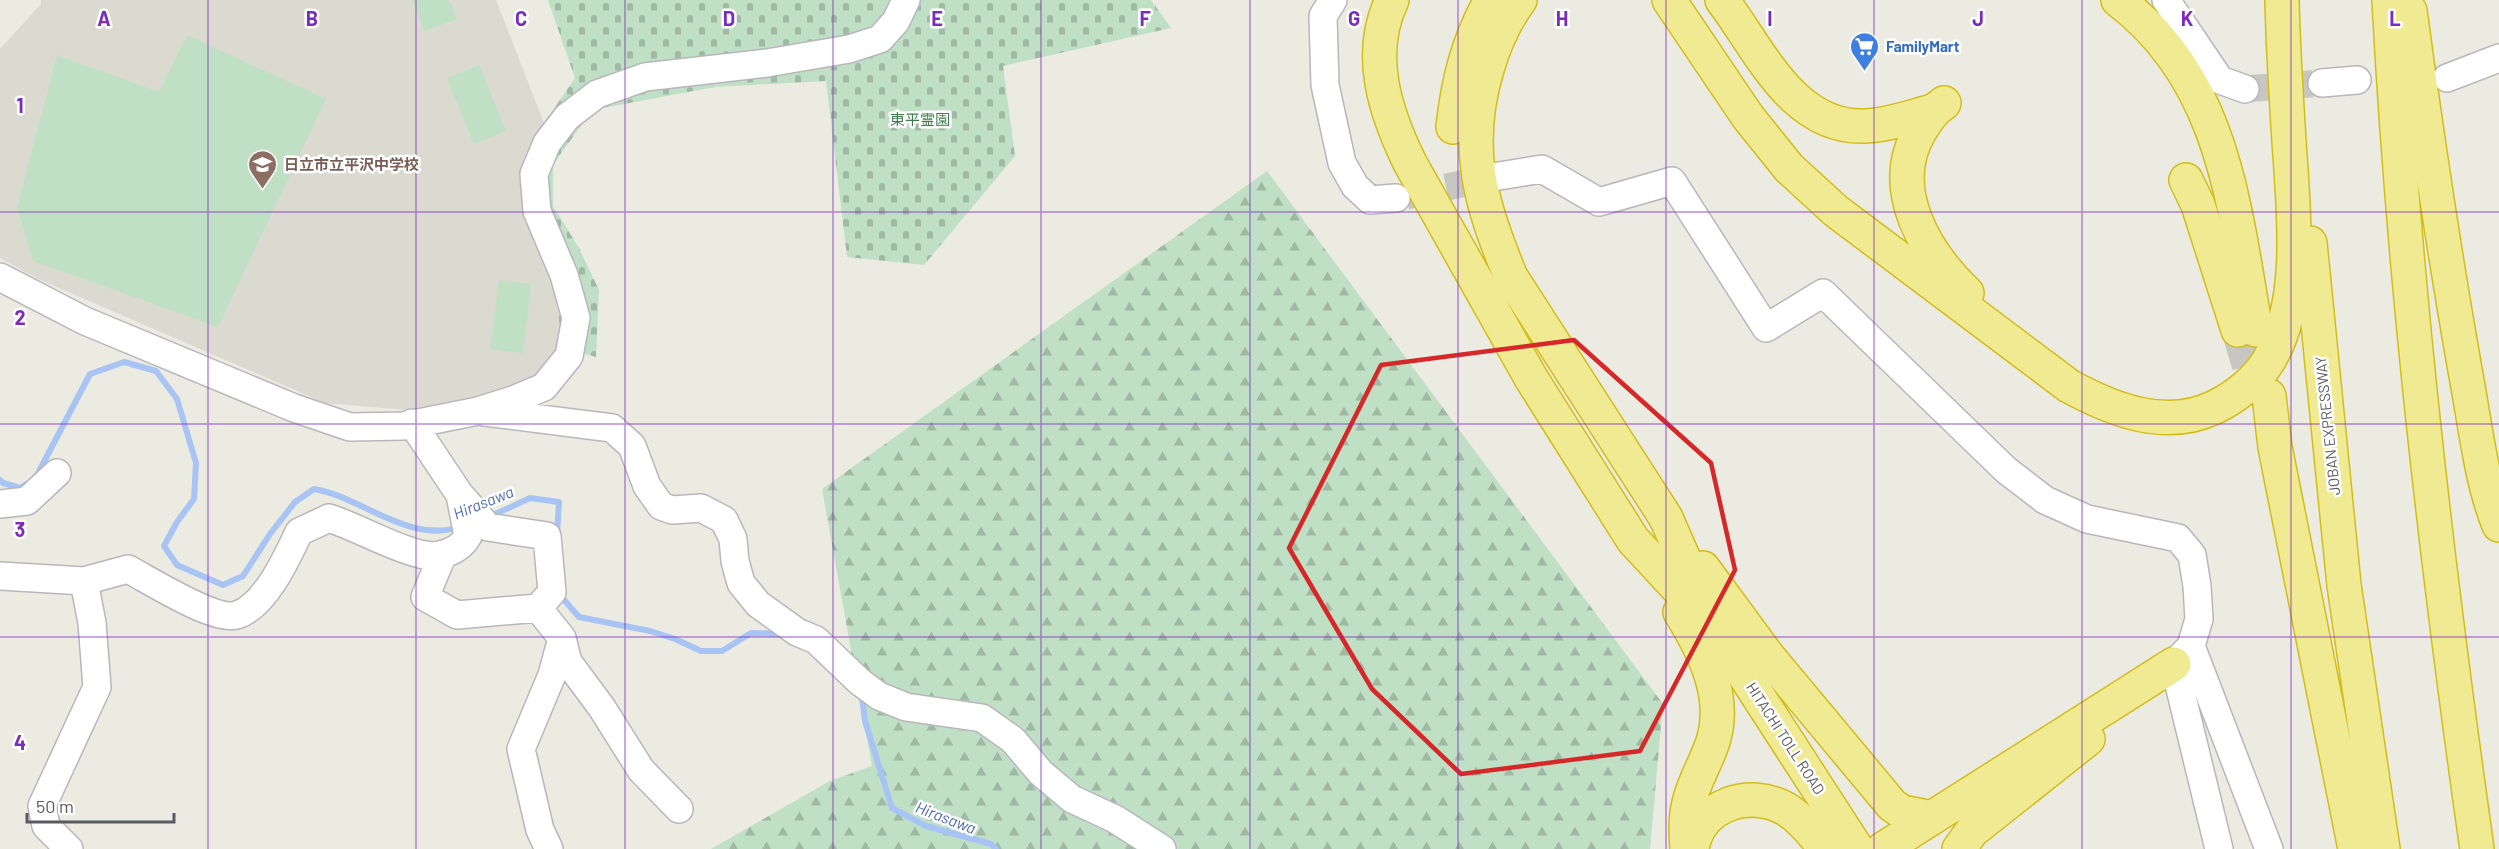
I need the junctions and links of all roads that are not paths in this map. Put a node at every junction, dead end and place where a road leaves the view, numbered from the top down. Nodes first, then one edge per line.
1 (906, 0) edge
2 (1333, 0) edge
3 (1392, 0) edge
4 (1491, 0) edge
5 (1520, 0) edge
6 (1668, 0) edge
7 (1722, 0) edge
8 (2118, 0) edge
9 (2166, 0) edge
10 (2282, 0) edge
11 (2293, 0) edge
12 (2389, 0) edge
13 (2408, 0) edge
14 (2499, 58) edge
15 (2447, 78) dead end
16 (2358, 80) dead end
17 (2322, 83) tunnel mouth
18 (2246, 89) tunnel mouth
19 (1493, 177) tunnel mouth
20 (2186, 180) dead end
21 (1396, 198) tunnel mouth
22 (0, 277) edge
23 (1508, 336) junction
24 (2019, 349) junction
25 (2264, 399) tunnel mouth
26 (478, 411) junction
27 (412, 423) junction
28 (57, 474) dead end
29 (0, 504) edge
30 (471, 518) junction
31 (1666, 518) junction
32 (2499, 525) edge
33 (1633, 540) junction
34 (443, 554) junction
35 (0, 576) edge
36 (84, 581) junction
37 (538, 608) junction
38 (1714, 627) junction
39 (562, 638) junction
40 (2183, 655) junction
41 (2120, 697) junction
42 (679, 809) dead end
43 (1932, 818) junction
44 (1876, 848) edge
45 (69, 849) edge
46 (549, 849) edge
47 (1162, 849) edge
48 (1688, 849) edge
49 (1692, 849) edge
50 (1825, 849) edge
51 (1959, 849) edge
52 (2219, 849) edge
53 (2268, 849) edge
54 (2355, 849) edge
55 (2383, 849) edge
56 (2477, 849) edge

1 - 26 street
2 - 21 street
3 - 23 highway
4 - 23 highway
5 - 31 highway
6 - 24 highway
7 - 24 highway
8 - 20 highway
9 - 18 street
10 - 24 highway
11 - 55 highway, JOBAN EXPRESSWAY
12 - 56 highway
13 - 32 highway
14 - 15 street
16 - 17 street
19 - 40 street
22 - 27 street
23 - 33 highway
25 - 54 highway
26 - 27 street
26 - 47 street
27 - 30 street
28 - 29 street
30 - 34 street
30 - 37 street
31 - 38 highway
31 - 43 highway
33 - 38 highway
33 - 48 highway
34 - 36 street
34 - 37 street
35 - 36 street
36 - 45 street
37 - 39 street
38 - 44 highway, HITACHI TOLL ROAD
39 - 42 street
39 - 46 street
40 - 41 highway
40 - 52 street
40 - 53 street
41 - 43 highway
41 - 51 highway
43 - 44 highway
49 - 50 highway

